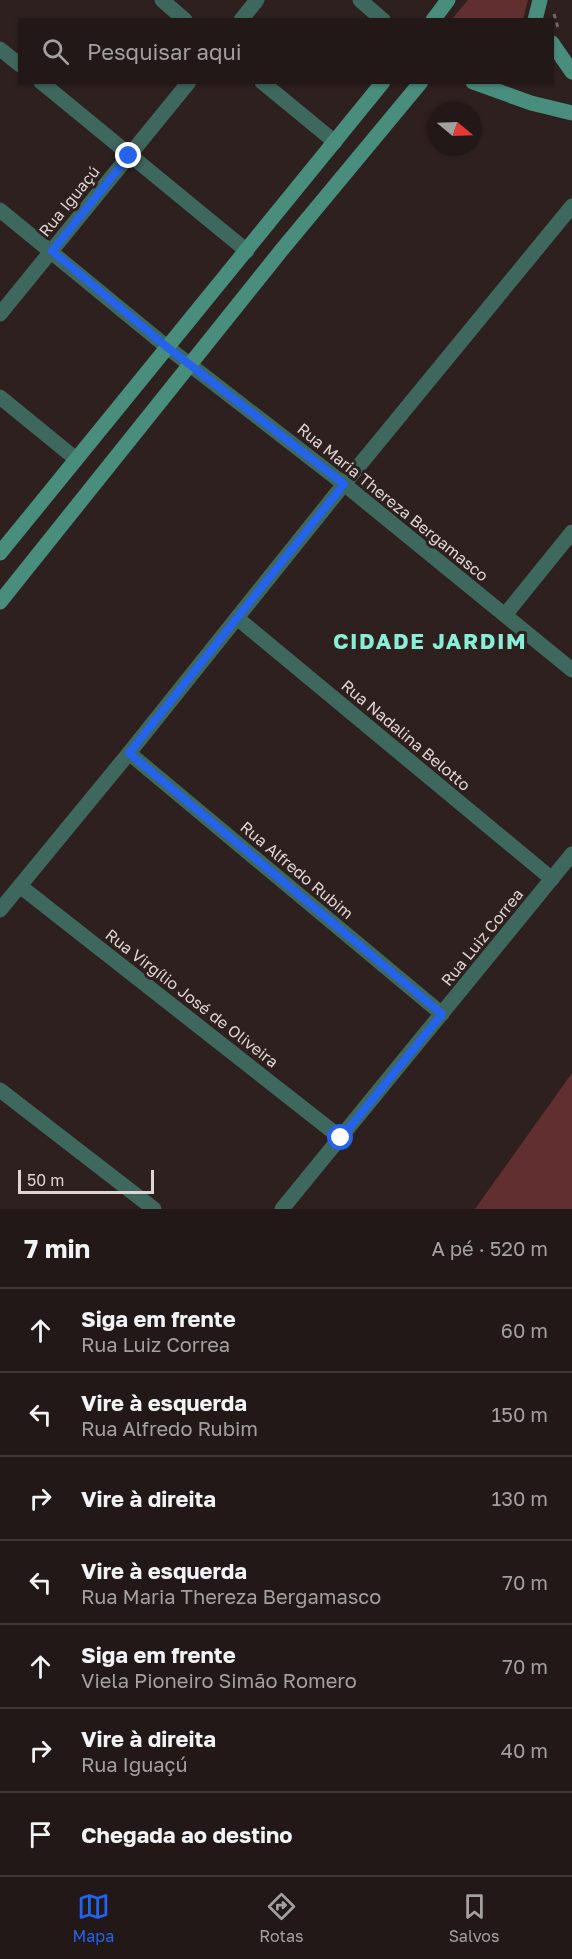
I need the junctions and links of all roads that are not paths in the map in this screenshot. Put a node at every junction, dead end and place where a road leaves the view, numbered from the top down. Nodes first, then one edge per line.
1 (162, 0) edge
2 (257, 0) edge
3 (360, 0) edge
4 (448, 0) edge
5 (183, 18) edge
6 (243, 18) edge
7 (381, 18) edge
8 (434, 18) edge
9 (554, 45) edge
10 (0, 49) edge
11 (18, 63) edge
12 (572, 72) edge
13 (43, 84) edge
14 (187, 84) edge
15 (264, 84) edge
16 (381, 84) edge
17 (420, 84) edge
18 (479, 84) edge
19 (572, 113) edge
20 (335, 142) junction
21 (129, 156) junction
22 (572, 206) edge
23 (0, 210) edge
24 (52, 251) junction
25 (247, 251) junction
26 (0, 314) edge
27 (167, 347) junction
28 (190, 364) junction
29 (0, 397) edge
30 (76, 459) junction
31 (344, 484) junction
32 (572, 532) edge
33 (0, 553) edge
34 (0, 602) edge
35 (505, 615) junction
36 (237, 618) junction
37 (572, 670) edge
38 (129, 753) junction
39 (572, 854) edge
40 (552, 879) junction
41 (20, 886) junction
42 (0, 910) edge
43 (442, 1014) junction
44 (0, 1090) edge
45 (341, 1138) junction
46 (154, 1209) edge
47 (282, 1209) edge

1 - 5 street
2 - 6 street
3 - 7 street
4 - 8 main road
9 - 12 main road
10 - 11 street
13 - 21 street
14 - 21 street, Rua Iguaçú
15 - 20 street
16 - 20 main road
17 - 28 main road
18 - 19 main road
20 - 25 main road
21 - 24 street, Rua Iguaçú
21 - 25 street
22 - 31 street
23 - 24 street, Rua Maria Thereza Bergamasco
24 - 26 street, Rua Iguaçú
24 - 27 street, Rua Maria Thereza Bergamasco
25 - 27 main road
27 - 28 street, Rua Maria Thereza Bergamasco
27 - 30 main road
28 - 31 street, Rua Maria Thereza Bergamasco
28 - 34 main road
29 - 30 street
30 - 33 main road
31 - 35 street, Rua Maria Thereza Bergamasco
31 - 36 street
32 - 35 street
35 - 37 street, Rua Maria Thereza Bergamasco
36 - 38 street
36 - 40 street, Rua Nadalina Belotto
38 - 41 street
38 - 43 street, Rua Alfredo Rubim
39 - 40 street, Rua Luiz Correa
40 - 43 street, Rua Luiz Correa
41 - 42 street
41 - 45 street, Rua Virgílio José de Oliveira
43 - 45 street, Rua Luiz Correa
44 - 46 street
45 - 47 street, Rua Luiz Correa

